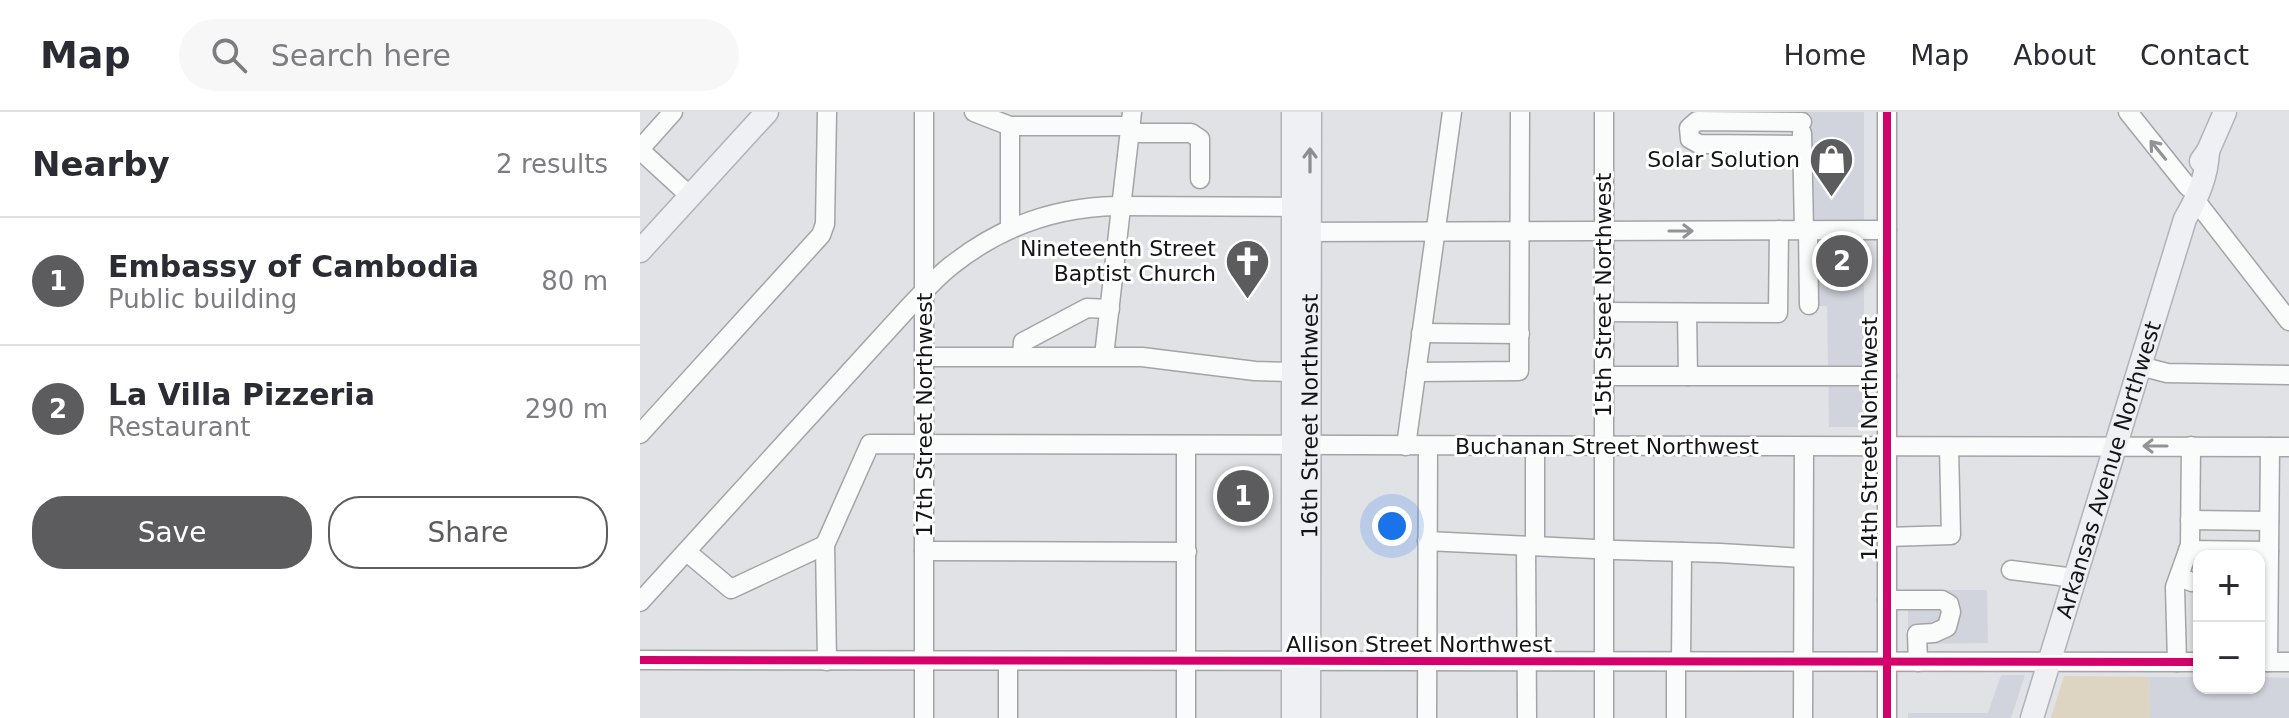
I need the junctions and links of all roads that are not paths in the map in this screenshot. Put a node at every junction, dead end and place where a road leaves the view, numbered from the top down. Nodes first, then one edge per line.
1 (673, 112) edge
2 (767, 112) edge
3 (827, 112) edge
4 (924, 112) edge
5 (974, 112) edge
6 (1293, 112) edge
7 (1310, 112) edge
8 (1452, 112) edge
9 (1520, 112) edge
10 (1604, 112) edge
11 (1887, 112) edge
12 (2128, 112) edge
13 (2225, 112) edge
14 (1802, 117) edge
15 (1131, 124) edge
16 (1010, 126) junction
17 (1802, 145) junction
18 (640, 150) edge
19 (1200, 179) dead end
20 (690, 196) junction
21 (2190, 202) junction
22 (1122, 206) junction
23 (1302, 207) junction
24 (1010, 229) junction
25 (1434, 230) junction
26 (1520, 230) junction
27 (1779, 230) junction
28 (1806, 230) junction
29 (1887, 230) junction
30 (1603, 231) junction
31 (1302, 232) junction
32 (640, 251) edge
33 (924, 293) junction
34 (1809, 305) dead end
35 (1110, 309) junction
36 (1604, 312) junction
37 (1687, 313) junction
38 (2289, 321) edge
39 (1421, 333) junction
40 (1520, 334) junction
41 (1022, 356) junction
42 (1104, 356) junction
43 (924, 357) junction
44 (2140, 366) junction
45 (1294, 372) junction
46 (1416, 372) junction
47 (2289, 375) edge
48 (1604, 376) junction
49 (1688, 376) junction
50 (1887, 376) junction
51 (640, 434) edge
52 (924, 445) junction
53 (1186, 446) junction
54 (1302, 446) junction
55 (1406, 446) junction
56 (1428, 446) junction
57 (1535, 446) junction
58 (1603, 446) junction
59 (2115, 446) junction
60 (2191, 446) junction
61 (1804, 447) junction
62 (1887, 447) junction
63 (1949, 447) junction
64 (2280, 447) edge
65 (2190, 520) junction
66 (2269, 521) junction
67 (1887, 537) junction
68 (1427, 541) junction
69 (825, 545) junction
70 (1530, 546) junction
71 (1603, 549) junction
72 (2188, 550) junction
73 (2193, 550) edge
74 (924, 551) junction
75 (2265, 551) edge
76 (2269, 551) junction
77 (687, 552) junction
78 (1187, 552) junction
79 (1682, 552) junction
80 (1803, 558) junction
81 (2011, 570) dead end
82 (2179, 577) junction
83 (2075, 578) junction
84 (2193, 582) edge
85 (1887, 600) junction
86 (1912, 600) junction
87 (640, 602) edge
88 (1887, 633) junction
89 (1915, 634) junction
90 (2265, 640) edge
91 (640, 660) edge
92 (827, 661) junction
93 (924, 661) junction
94 (1008, 661) junction
95 (1187, 662) junction
96 (1301, 662) junction
97 (1428, 662) junction
98 (1527, 662) junction
99 (1604, 662) junction
100 (1678, 662) junction
101 (1803, 662) junction
102 (1887, 662) junction
103 (1918, 662) junction
104 (2049, 662) junction
105 (2177, 662) junction
106 (2193, 662) edge
107 (2265, 662) edge
108 (2289, 662) edge
109 (924, 718) edge
110 (1008, 718) edge
111 (1186, 718) edge
112 (1293, 718) edge
113 (1309, 718) edge
114 (1427, 718) edge
115 (1527, 718) edge
116 (1604, 718) edge
117 (1676, 718) edge
118 (1803, 718) edge
119 (1887, 718) edge
120 (2032, 718) edge

1 - 18 street
2 - 20 main road
3 - 51 street
4 - 33 street, 17th Street Northwest
5 - 16 street
6 - 23 main road, 16th Street Northwest
23 -> 7 main road, 16th Street Northwest
8 - 25 street
9 - 26 street
10 - 30 street, 15th Street Northwest
11 - 29 street, 14th Street Northwest
21 -> 12 street
13 - 21 main road, Arkansas Avenue Northwest
14 - 17 street
14 - 17 street
15 - 16 street
15 - 19 street
15 - 22 street
16 - 24 street
17 - 28 street
18 - 20 street
20 - 32 main road
21 - 38 street
21 - 44 main road, Arkansas Avenue Northwest
22 - 23 street
22 - 24 street
22 - 35 street
23 - 31 main road, 16th Street Northwest
24 - 33 street
25 - 26 street
25 - 31 street
25 - 39 street
26 - 30 street
26 - 40 street
27 - 28 street
30 -> 27 street
27 - 37 street
28 - 29 street
28 - 34 street
29 - 50 street, 14th Street Northwest
30 - 36 street, 15th Street Northwest
31 - 45 main road, 16th Street Northwest
31 - 54 main road, 16th Street Northwest
33 - 43 street, 17th Street Northwest
33 - 77 street
35 - 41 street
35 - 42 street
36 - 37 street
36 - 48 street, 15th Street Northwest
37 - 49 street
39 - 40 street
39 - 46 street
40 - 46 street
41 - 42 street
41 - 43 street
42 - 45 street
43 - 52 street, 17th Street Northwest
44 - 47 street
44 - 59 main road, Arkansas Avenue Northwest
45 - 54 main road, 16th Street Northwest
46 - 55 street
48 - 49 street
48 - 58 street, 15th Street Northwest
49 - 50 street
50 - 62 street, 14th Street Northwest
52 - 53 street, Buchanan Street Northwest
52 - 69 street, Buchanan Street Northwest
52 - 74 street, 17th Street Northwest
53 - 54 street, Buchanan Street Northwest
53 - 78 street
54 - 55 street, Buchanan Street Northwest
54 - 96 main road, 16th Street Northwest
55 - 56 street, Buchanan Street Northwest
56 - 57 street, Buchanan Street Northwest
56 - 68 street
57 - 58 street, Buchanan Street Northwest
57 - 70 street
58 - 61 street, Buchanan Street Northwest
58 - 71 street, 15th Street Northwest
60 -> 59 street, Buchanan Street Northwest
59 - 63 street, Buchanan Street Northwest
59 - 83 main road, Arkansas Avenue Northwest
60 - 64 street, Buchanan Street Northwest
60 - 65 street
61 - 62 street, Buchanan Street Northwest
61 - 80 street
62 - 63 street, Buchanan Street Northwest
62 - 67 street, 14th Street Northwest
63 - 67 street
64 - 66 street
65 - 66 street
65 - 72 street
66 - 76 street
67 - 85 street, 14th Street Northwest
68 - 70 street
68 - 97 street
69 - 77 street
69 - 92 street
70 - 71 street
70 - 98 street
71 - 79 street
71 - 99 street, 15th Street Northwest
72 - 73 street
72 - 82 street
74 - 78 street
74 - 93 street, 17th Street Northwest
75 - 76 street
76 - 90 street
77 - 87 street
78 - 95 street
79 - 80 street
79 - 100 street
80 - 101 street
81 - 83 street
82 - 84 street
82 - 105 street
83 - 104 main road, Arkansas Avenue Northwest
85 - 86 street
85 - 88 street, 14th Street Northwest
86 - 89 street
86 - 89 street
88 - 89 street
88 - 102 street, 14th Street Northwest
89 - 103 street
91 - 92 street, Allison Street Northwest
92 - 93 street, Allison Street Northwest
93 - 94 street, Allison Street Northwest
93 - 109 street, 17th Street Northwest
94 - 95 street, Allison Street Northwest
94 - 110 street
95 - 96 street, Allison Street Northwest
95 - 111 street
96 - 97 street, Allison Street Northwest
96 - 112 main road, 16th Street Northwest
96 - 113 main road, 16th Street Northwest
97 - 98 street, Allison Street Northwest
97 - 114 street
98 - 99 street, Allison Street Northwest
98 - 115 street
99 - 100 street, Allison Street Northwest
99 - 116 street, 15th Street Northwest
100 - 101 street, Allison Street Northwest
100 - 117 street
101 - 102 street, Allison Street Northwest
101 - 118 street
102 - 103 street, Allison Street Northwest
102 - 119 street, 14th Street Northwest
103 - 104 street, Allison Street Northwest
104 - 105 street, Allison Street Northwest
104 - 120 main road, Arkansas Avenue Northwest
105 - 106 street, Allison Street Northwest
107 - 108 street

